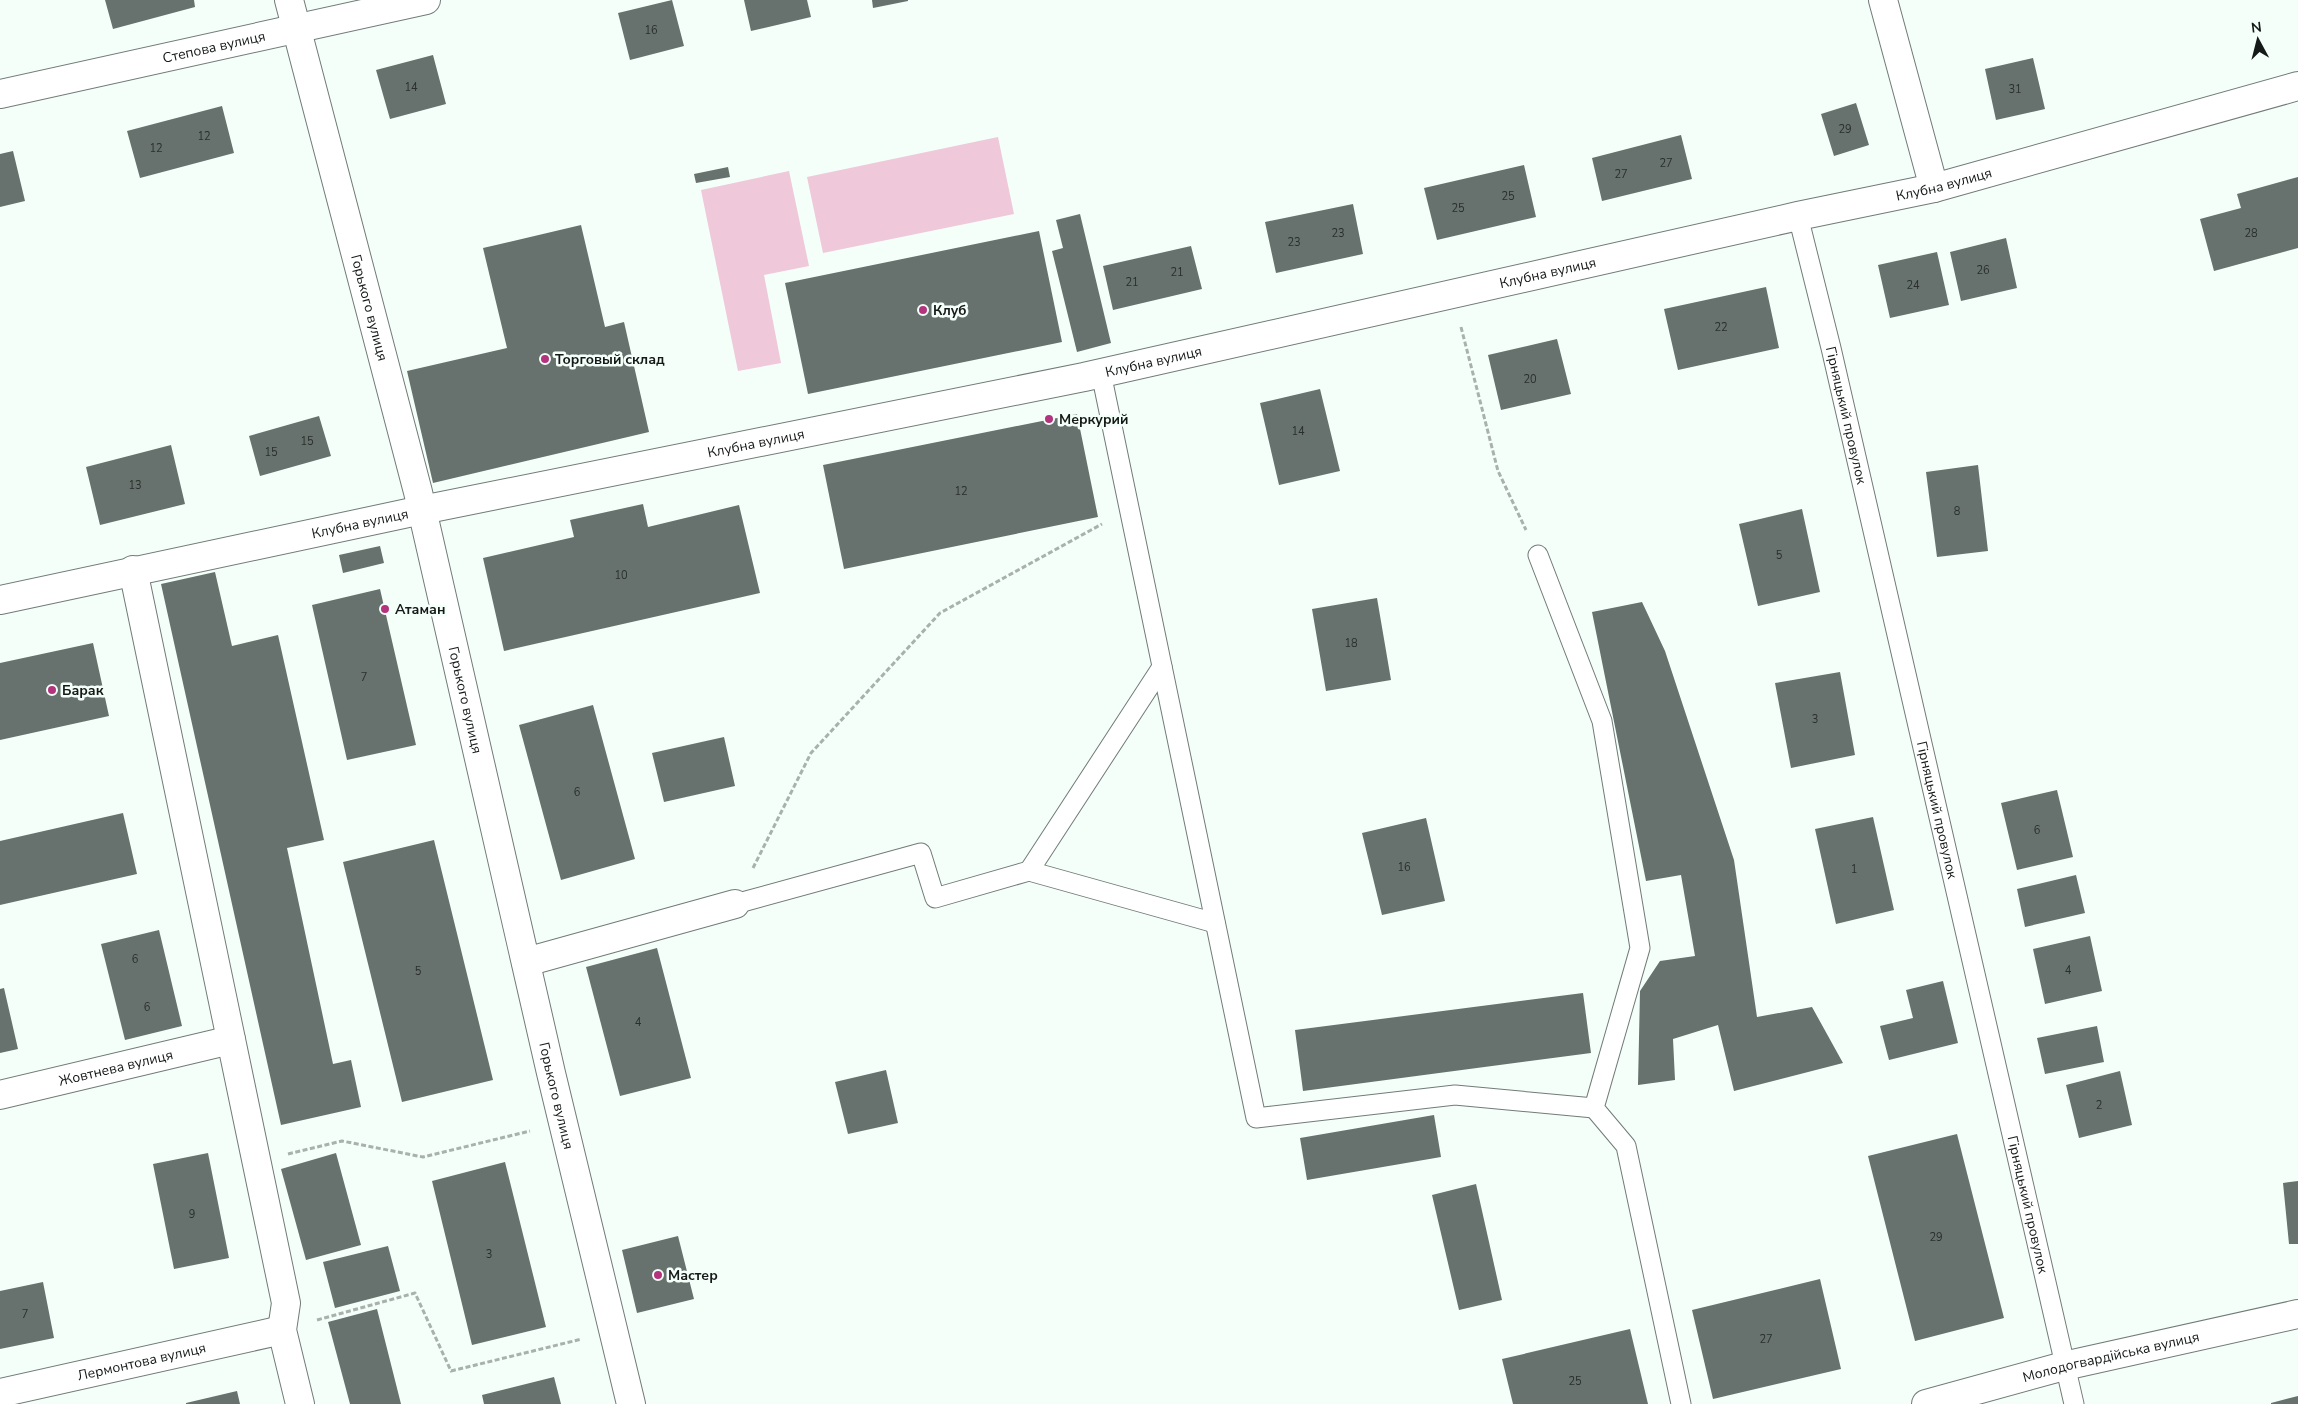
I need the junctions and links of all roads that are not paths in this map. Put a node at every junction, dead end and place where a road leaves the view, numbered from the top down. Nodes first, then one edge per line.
1 (289, 0) edge
2 (426, 0) edge
3 (1883, 0) edge
4 (295, 28) junction
5 (2298, 86) edge
6 (0, 94) edge
7 (1934, 188) junction
8 (1798, 216) junction
9 (1101, 373) junction
10 (422, 510) junction
11 (1538, 555) road end
12 (133, 570) junction
13 (0, 600) edge
14 (1162, 667) junction
15 (1029, 870) junction
16 (735, 904) joint
17 (1215, 923) junction
18 (526, 962) junction
19 (231, 1040) junction
20 (0, 1095) edge
21 (1594, 1108) junction
22 (2298, 1314) edge
23 (282, 1330) junction
24 (2064, 1366) junction
25 (0, 1393) edge
26 (300, 1404) edge
27 (631, 1404) edge
28 (1681, 1404) edge
29 (1926, 1404) edge
30 (2074, 1404) edge

1 - 4 street, Горького вулиця
2 - 4 street, Степова вулиця
3 - 7 street
4 - 6 street, Степова вулиця
4 - 10 street, Горького вулиця
5 - 7 street, Клубна вулиця
7 - 8 street, Клубна вулиця
8 - 9 street, Клубна вулиця
8 - 24 lane, Гірняцький провулок
9 - 10 street, Клубна вулиця
9 - 14 lane
10 - 12 street, Клубна вулиця
10 - 18 street, Горького вулиця
11 - 21 lane
12 - 13 street, Клубна вулиця
12 - 19 street
14 - 15 lane
14 - 17 lane
15 - 16 lane
15 - 17 lane
16 - 18 street
17 - 21 lane
18 - 27 street, Горького вулиця
19 - 20 street, Жовтнева вулиця
19 - 23 street
21 - 28 lane
22 - 24 street, Молодогвардійська вулиця
23 - 25 street, Лермонтова вулиця
23 - 26 street
24 - 29 street, Молодогвардійська вулиця
24 - 30 lane, Гірняцький провулок

